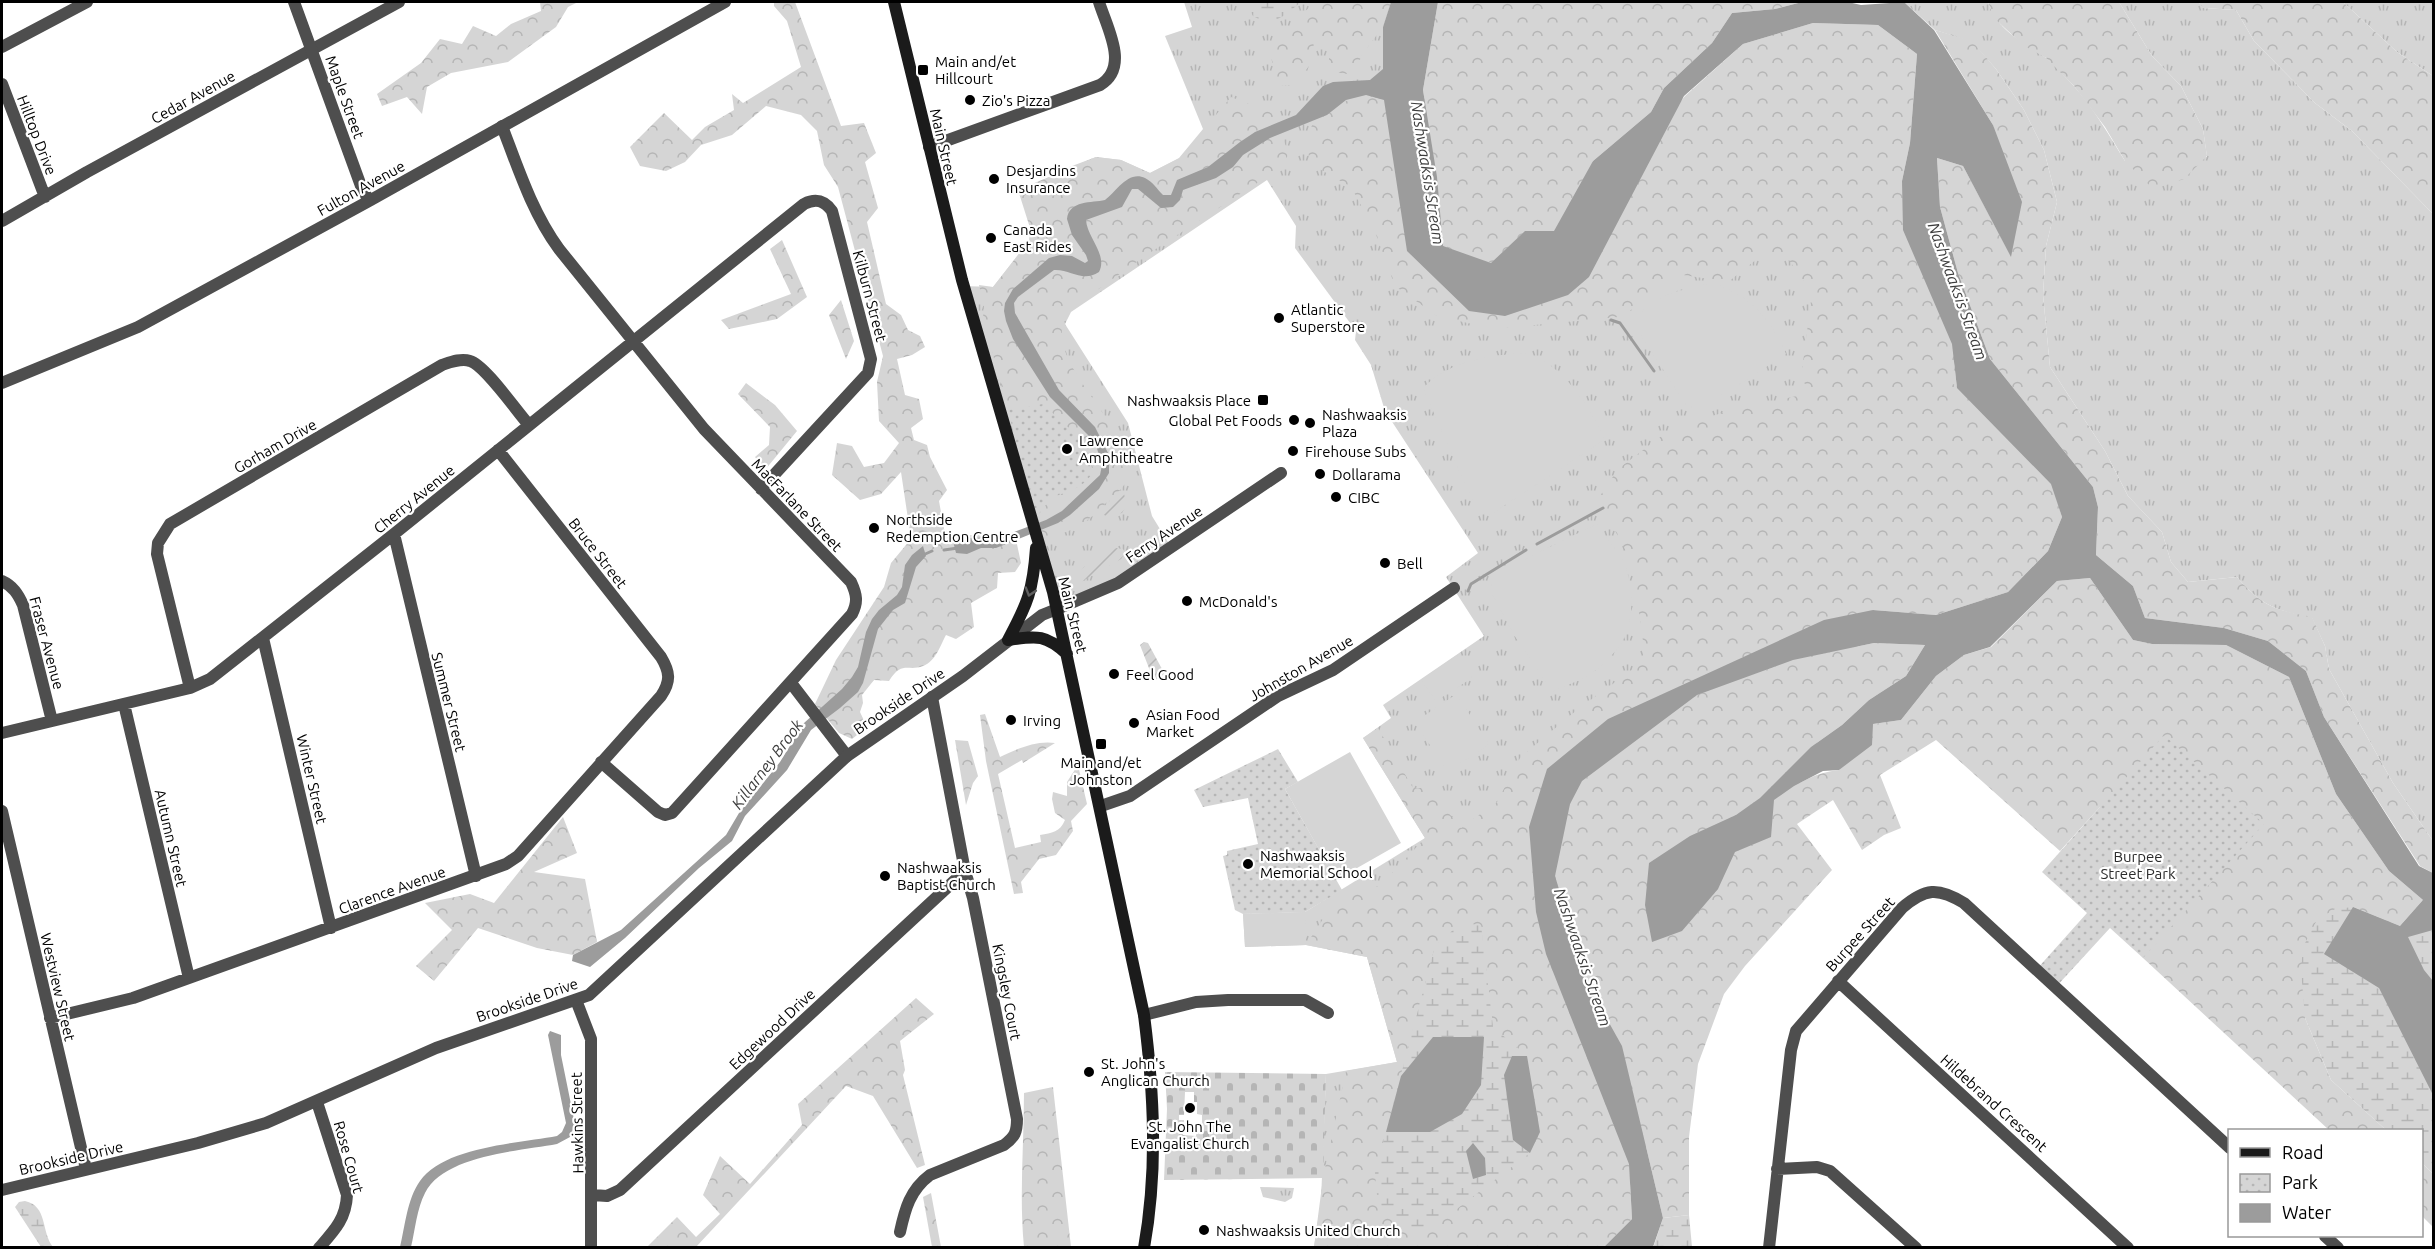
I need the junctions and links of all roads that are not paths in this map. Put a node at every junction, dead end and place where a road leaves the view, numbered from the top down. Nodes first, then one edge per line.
1 (87, 2) edge
2 (294, 2) edge
3 (399, 2) edge
4 (725, 2) edge
5 (894, 2) edge
6 (1099, 2) edge
7 (2, 47) edge
8 (312, 49) junction
9 (2, 84) edge
10 (502, 126) junction
11 (929, 147) junction
12 (45, 197) junction
13 (369, 201) junction
14 (804, 204) joint
15 (2, 221) edge
16 (634, 341) junction
17 (2, 383) edge
18 (529, 425) junction
19 (498, 450) junction
20 (1281, 473) dead end
21 (761, 489) junction
22 (394, 534) junction
23 (1036, 541) junction
24 (2, 581) edge
25 (1454, 588) dead end
26 (1057, 609) junction
27 (263, 638) junction
28 (1008, 640) junction
29 (1068, 656) junction
30 (669, 676) joint
31 (791, 683) junction
32 (190, 688) junction
33 (932, 697) junction
34 (124, 704) junction
35 (52, 721) junction
36 (2, 733) edge
37 (847, 756) junction
38 (601, 762) junction
39 (1101, 806) junction
40 (2, 811) edge
41 (965, 871) junction
42 (476, 876) junction
43 (331, 928) junction
44 (189, 978) junction
45 (1838, 981) junction
46 (576, 1000) junction
47 (1328, 1013) dead end
48 (1144, 1015) junction
49 (50, 1018) junction
50 (317, 1102) junction
51 (2228, 1147) edge
52 (86, 1169) junction
53 (1777, 1169) junction
54 (2, 1190) edge
55 (593, 1196) junction
56 (900, 1232) dead end
57 (2326, 1237) edge
58 (319, 1248) edge
59 (591, 1248) edge
60 (1144, 1248) edge
61 (1769, 1248) edge
62 (1916, 1248) edge
63 (2128, 1248) edge
64 (2338, 1248) edge

1 - 7 street
2 - 8 street, Maple Street
3 - 8 street, Cedar Avenue
4 - 10 street, Fulton Avenue
5 - 11 main road, Main Street
6 - 11 street
8 - 12 street, Cedar Avenue
8 - 13 street, Maple Street
9 - 12 street, Hilltop Drive
10 - 13 street, Fulton Avenue
10 - 16 street, MacFarlane Street
11 - 23 main road, Main Street
12 - 15 street, Cedar Avenue
13 - 17 street, Fulton Avenue
14 - 16 street, Cherry Avenue
14 - 21 street, Kilburn Street
16 - 18 street, Cherry Avenue
16 - 21 street, MacFarlane Street
18 - 19 street, Cherry Avenue
18 - 32 street, Gorham Drive
19 - 22 street, Cherry Avenue
19 - 30 street, Bruce Street
20 - 26 street, Ferry Avenue
21 - 31 street, MacFarlane Street
22 - 27 street, Cherry Avenue
22 - 42 street, Summer Street
23 - 26 main road, Main Street
23 -> 28 main road
24 - 35 street, Fraser Avenue
25 - 39 street, Johnston Avenue
26 - 28 street, Brookside Drive
26 - 29 main road, Main Street
27 - 32 street, Cherry Avenue
27 - 43 street, Winter Street
28 - 29 main road
28 - 33 street, Brookside Drive
29 - 39 main road, Main Street
30 - 38 street, Clarence Avenue
31 - 37 street
31 - 38 street, MacFarlane Street
32 - 34 street, Cherry Avenue
33 - 37 street, Brookside Drive
33 - 41 street, Kingsley Court
34 - 35 street, Cherry Avenue
34 - 44 street, Autumn Street
35 - 36 street, Cherry Avenue
37 - 46 street, Brookside Drive
38 - 42 street, Clarence Avenue
39 - 48 main road, Main Street
40 - 49 street, Westview Street
41 - 55 street, Edgewood Drive
41 - 56 street, Kingsley Court
42 - 43 street, Clarence Avenue
43 - 44 street, Clarence Avenue
44 - 49 street, Clarence Avenue
45 - 51 street, Burpee Street
45 - 53 street, Burpee Street
45 - 63 street, Hildebrand Crescent
46 - 50 street, Brookside Drive
46 - 55 street, Hawkins Street
47 - 48 street
48 - 60 main road, Main Street
49 - 52 street, Westview Street
50 - 52 street, Brookside Drive
50 - 58 street, Rose Court
52 - 54 street, Brookside Drive
53 - 61 street, Burpee Street
53 - 62 street
55 - 59 street, Hawkins Street
57 - 64 street

